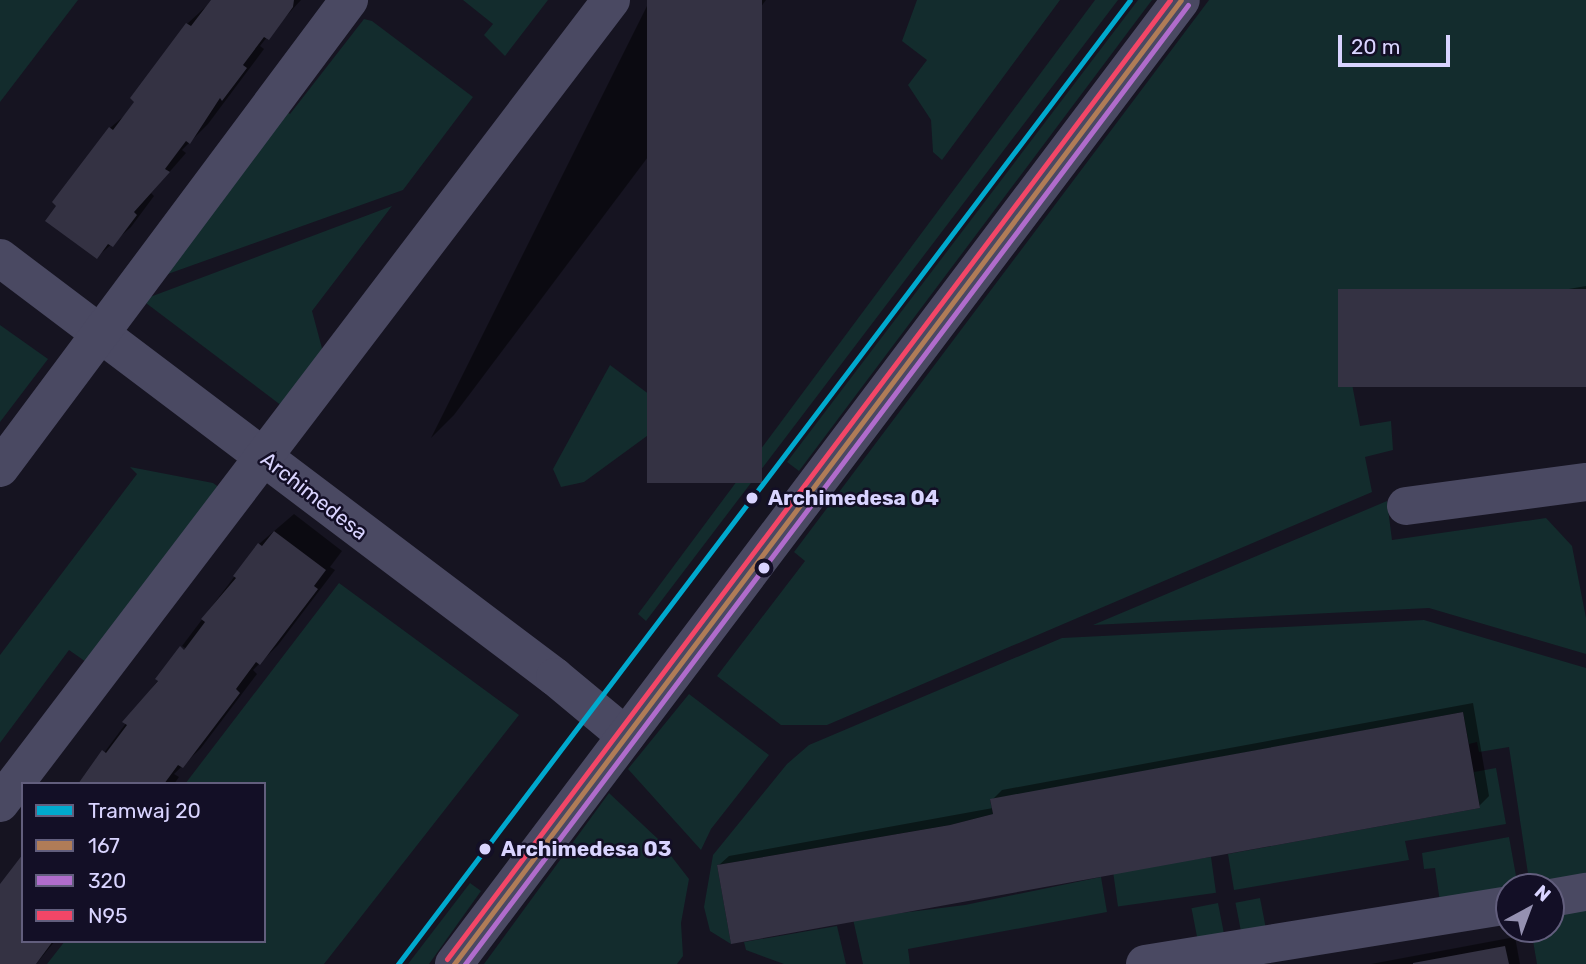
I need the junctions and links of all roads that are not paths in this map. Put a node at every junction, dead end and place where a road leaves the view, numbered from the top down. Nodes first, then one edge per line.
1 (349, 0) edge
2 (611, 0) edge
3 (1181, 0) edge
4 (0, 258) edge
5 (98, 332) junction
6 (267, 458) junction
7 (0, 468) edge
8 (1585, 487) edge
9 (1406, 506) dead end
10 (626, 736) junction
11 (0, 803) edge
12 (1586, 892) edge
13 (1565, 896) edge
14 (1495, 907) edge
15 (454, 964) edge
16 (1145, 964) edge

1 - 5 street
2 - 6 street
3 - 10 street
4 - 5 street, Archimedesa
5 - 6 street, Archimedesa
5 - 7 street
6 - 10 street, Archimedesa
6 - 11 street
8 - 9 street
10 - 15 street
12 - 13 street
14 - 16 street

